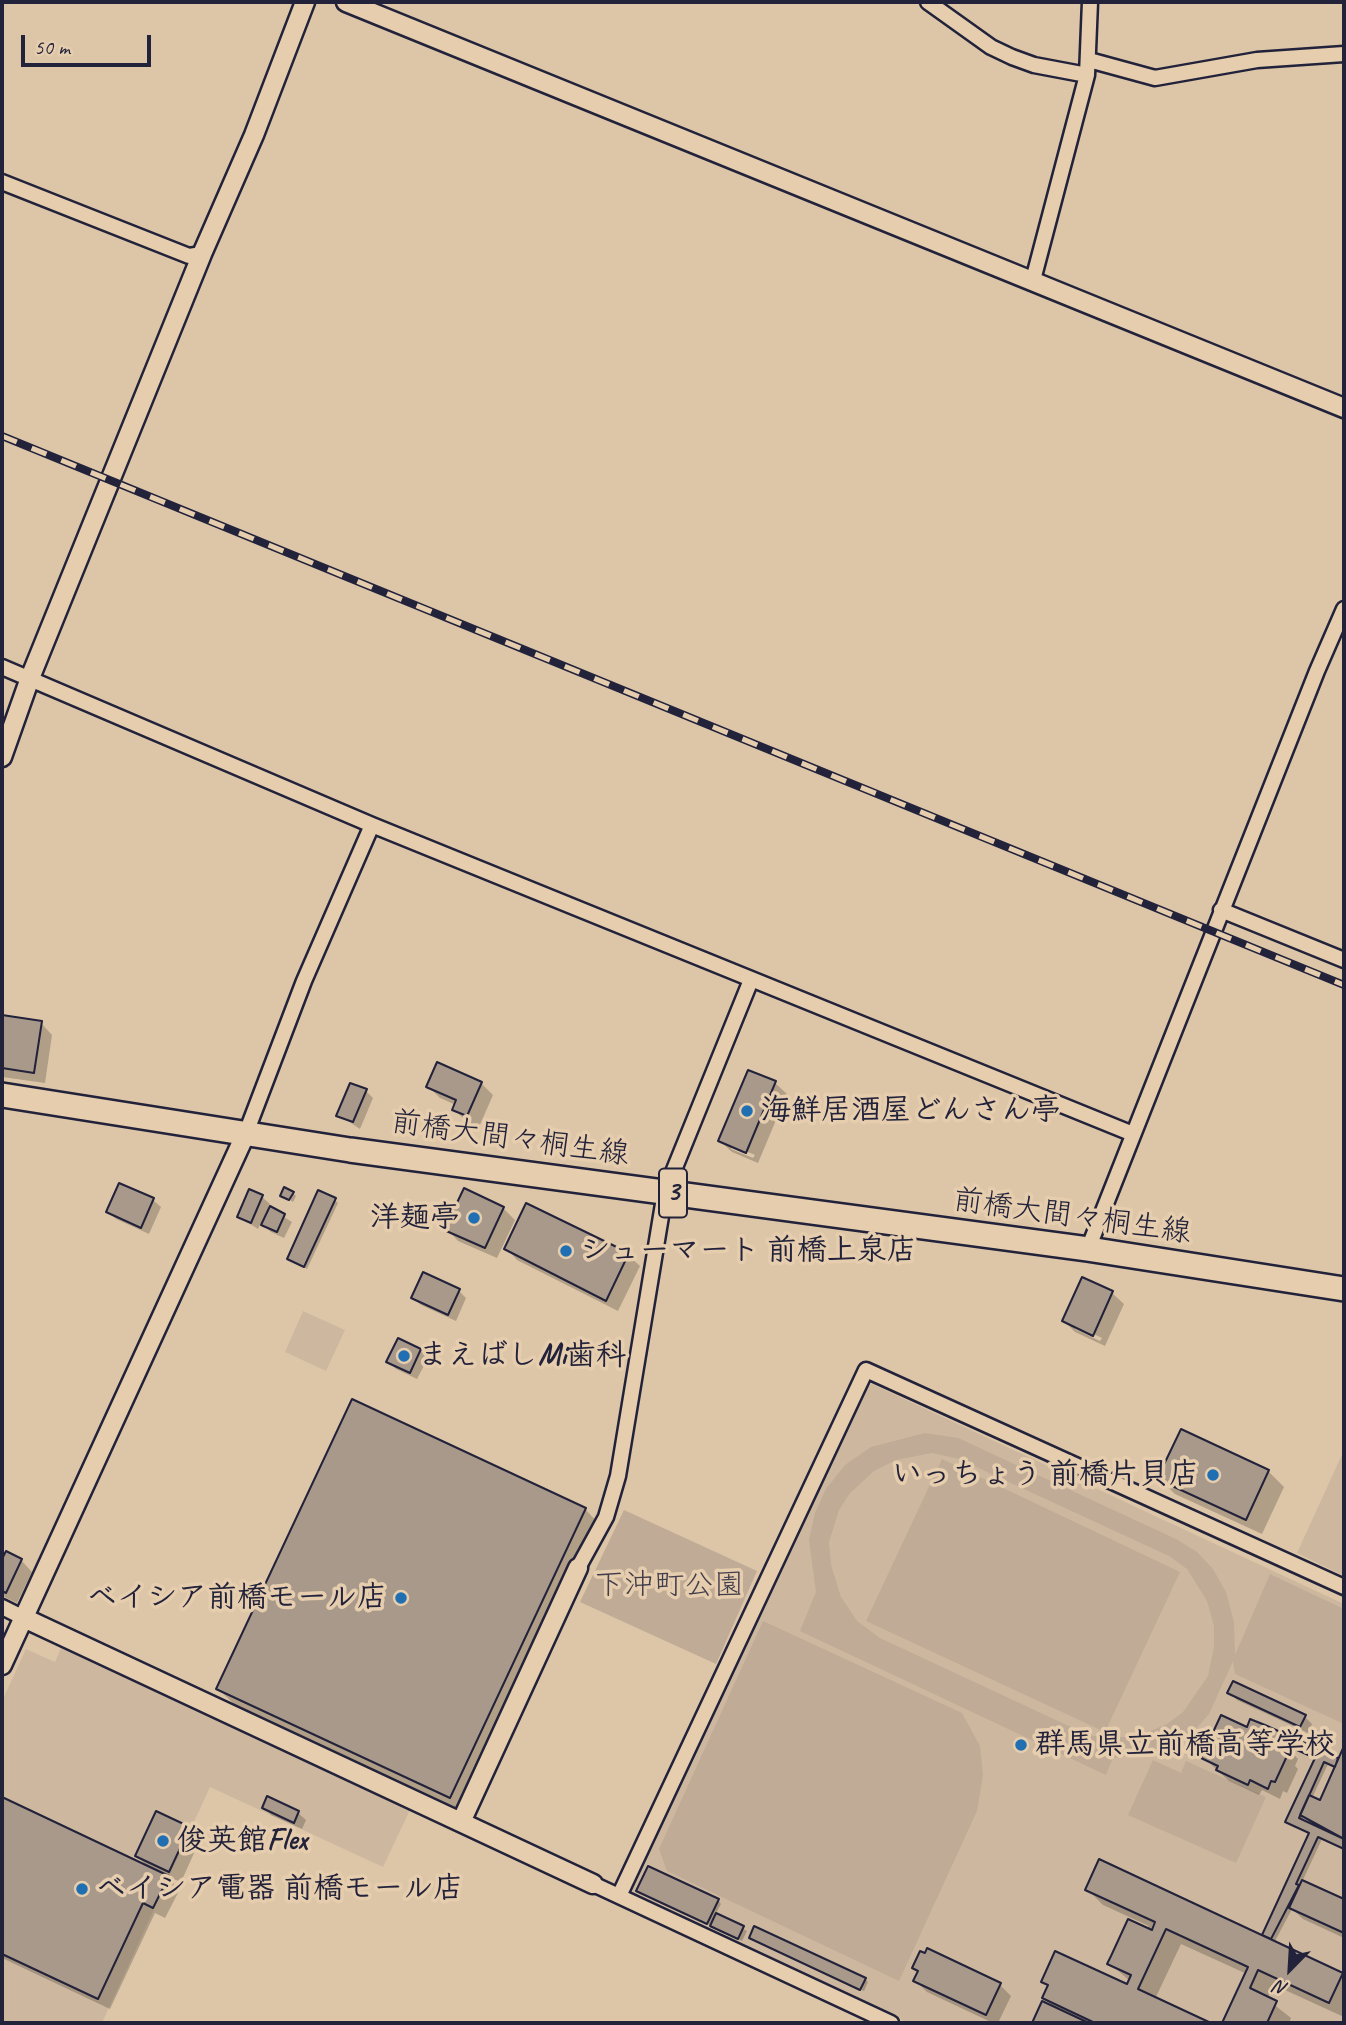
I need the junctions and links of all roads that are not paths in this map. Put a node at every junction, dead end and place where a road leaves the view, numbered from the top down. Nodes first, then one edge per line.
1 (305, 2) edge
2 (346, 2) edge
3 (928, 2) edge
4 (1090, 2) edge
5 (1344, 54) edge
6 (1088, 68) junction
7 (2, 182) edge
8 (202, 254) junction
9 (1033, 280) junction
10 (1344, 408) edge
11 (1344, 609) edge
12 (2, 667) edge
13 (30, 678) junction
14 (2, 757) edge
15 (372, 825) junction
16 (1221, 910) junction
17 (1344, 960) edge
18 (751, 980) junction
19 (2, 1095) edge
20 (246, 1133) junction
21 (1133, 1134) junction
22 (665, 1192) junction
23 (1088, 1249) junction
24 (1344, 1289) edge
25 (578, 1568) joint
26 (1344, 1587) edge
27 (2, 1607) edge
28 (24, 1618) junction
29 (2, 1665) edge
30 (461, 1822) junction
31 (593, 1884) joint
32 (619, 1896) junction
33 (891, 2023) edge

1 - 8 street
2 - 9 street
3 - 6 street
4 - 6 street
5 - 6 street
6 - 9 street
7 - 8 street
8 - 13 street
9 - 10 street
11 - 16 street
12 - 13 street
13 - 14 street
13 - 15 street
15 - 18 street
15 - 20 street
16 - 17 street
16 - 21 street
18 - 21 street
18 - 22 street
19 - 20 main road, 前橋大間々桐生線 / 3
20 - 22 main road, 前橋大間々桐生線 / 3
20 - 28 street
21 - 23 street
22 - 23 main road, 前橋大間々桐生線 / 3
22 - 25 street
23 - 24 main road, 前橋大間々桐生線 / 3
25 - 30 street
26 - 32 street
27 - 28 street
28 - 29 street
28 - 30 street
30 - 31 street
31 - 32 street
32 - 33 street

